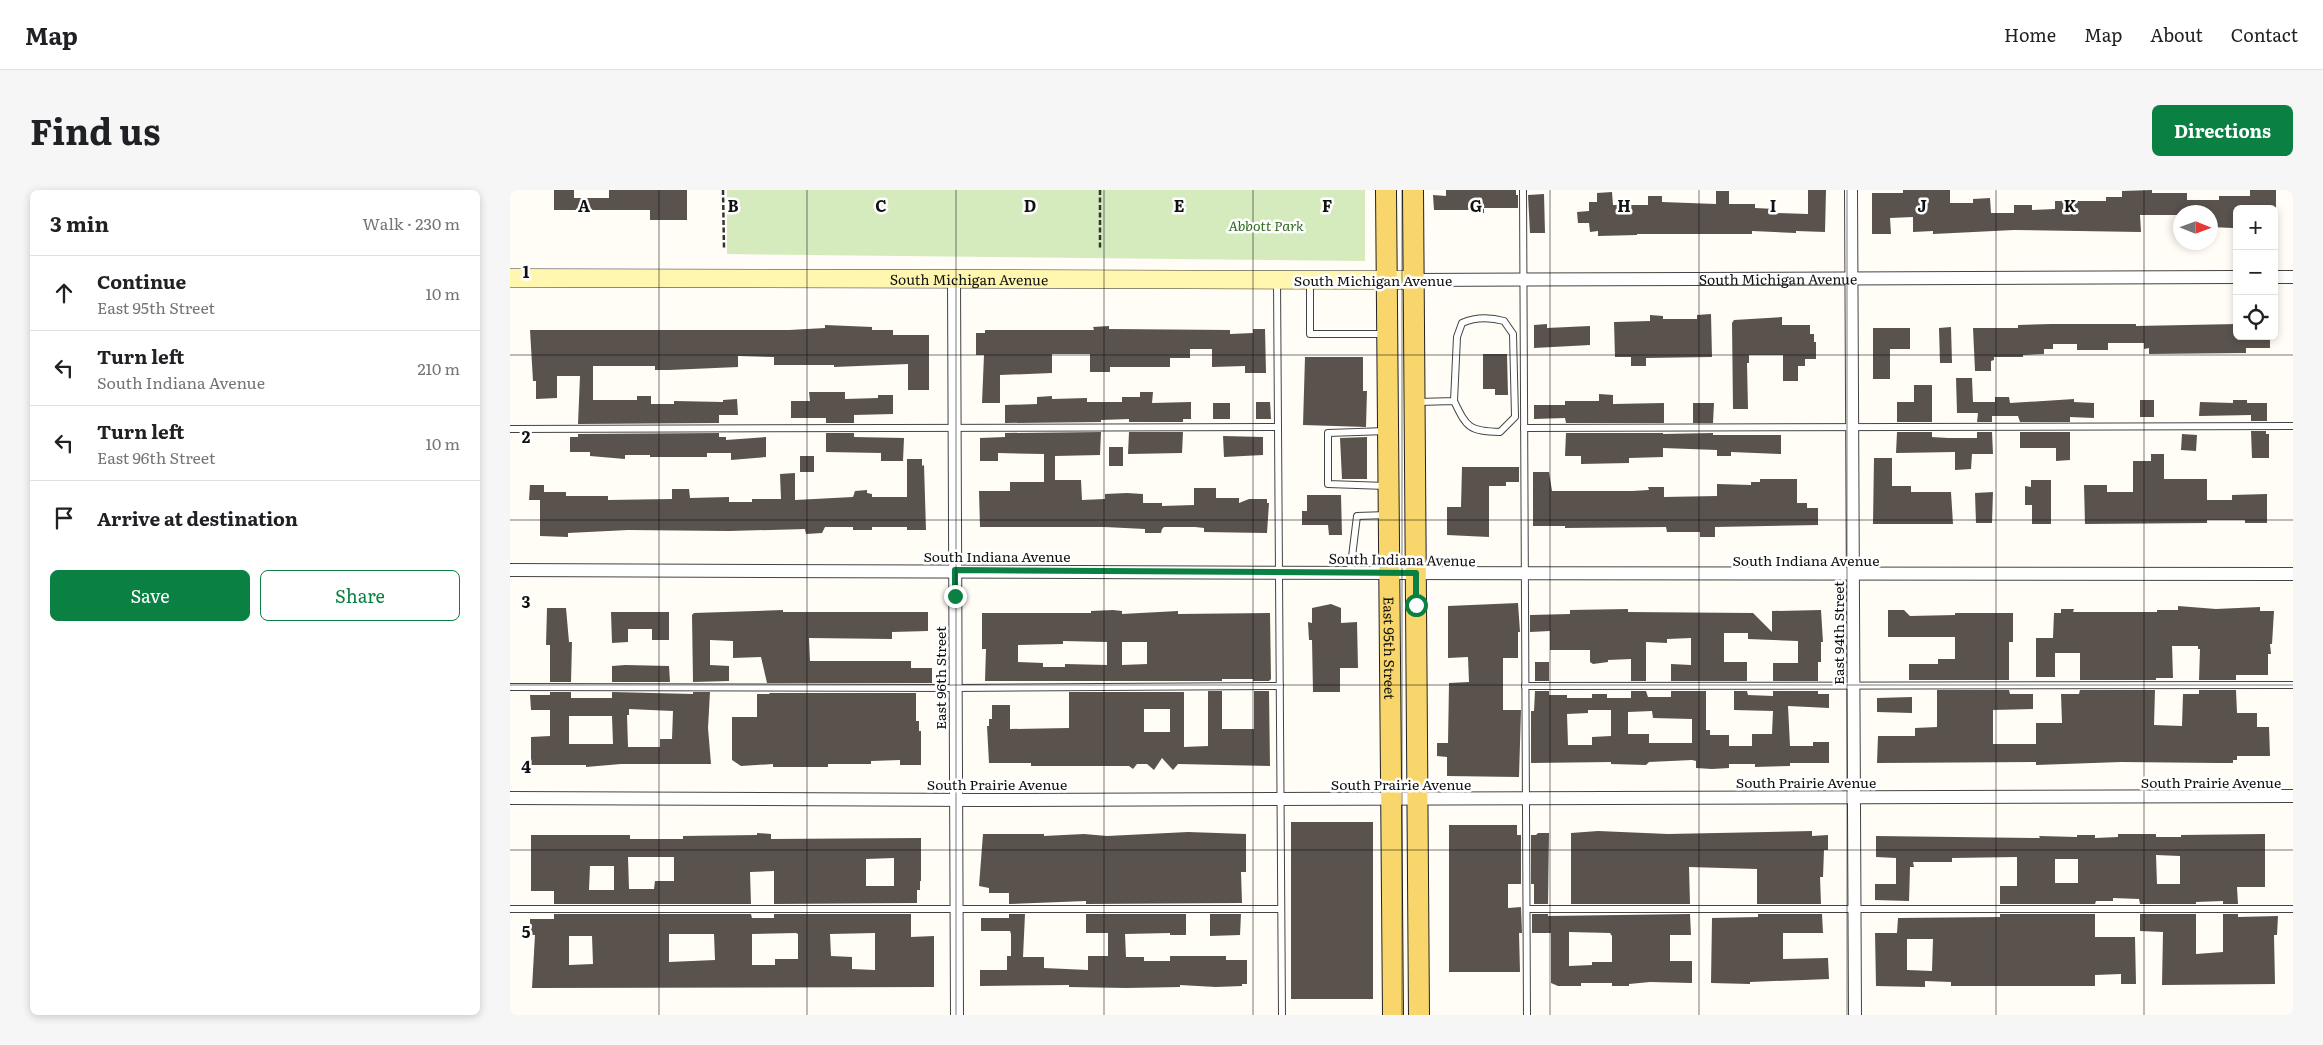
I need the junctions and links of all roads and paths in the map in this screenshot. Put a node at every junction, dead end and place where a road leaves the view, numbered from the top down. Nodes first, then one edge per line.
1 (723, 190) edge
2 (1100, 190) edge
3 (1386, 190) edge
4 (1413, 190) edge
5 (1523, 190) edge
6 (1851, 190) edge
7 (724, 248) dead end
8 (1100, 250) dead end
9 (2233, 277) edge
10 (2278, 277) edge
11 (2293, 277) edge
12 (510, 278) edge
13 (1851, 278) junction
14 (1523, 279) junction
15 (954, 280) junction
16 (1386, 280) junction
17 (1414, 280) junction
18 (1277, 281) junction
19 (1310, 281) junction
20 (1387, 334) junction
21 (1454, 401) junction
22 (1415, 402) junction
23 (1852, 426) junction
24 (2293, 426) edge
25 (1278, 427) junction
26 (954, 428) junction
27 (1524, 428) junction
28 (510, 429) edge
29 (1388, 431) junction
30 (1388, 486) junction
31 (1388, 515) junction
32 (510, 570) edge
33 (955, 570) junction
34 (1279, 572) junction
35 (1350, 573) junction
36 (1388, 573) junction
37 (1416, 573) junction
38 (2293, 574) edge
39 (1525, 575) junction
40 (1853, 576) junction
41 (2293, 684) edge
42 (1280, 686) junction
43 (1525, 686) junction
44 (1853, 686) junction
45 (510, 687) edge
46 (955, 688) junction
47 (2293, 796) edge
48 (1854, 797) junction
49 (510, 798) edge
50 (1526, 798) junction
51 (1281, 799) junction
52 (1390, 799) junction
53 (1417, 799) junction
54 (956, 800) junction
55 (1282, 908) junction
56 (510, 909) edge
57 (956, 909) junction
58 (1527, 909) junction
59 (1854, 909) junction
60 (2293, 909) edge
61 (957, 1015) edge
62 (1282, 1015) edge
63 (1393, 1015) edge
64 (1419, 1015) edge
65 (1527, 1015) edge
66 (1855, 1015) edge

1 - 7 path
2 - 8 path
3 - 16 main road, East 95th Street
4 - 17 main road, East 95th Street
5 - 14 lane
6 - 13 street, East 94th Street
9 - 13 street, South Michigan Avenue
10 - 11 street
12 - 15 main road, South Michigan Avenue
13 - 14 street, South Michigan Avenue
13 - 23 street, East 94th Street
14 - 17 street, South Michigan Avenue
14 - 27 lane
15 - 18 main road, South Michigan Avenue
15 - 26 street, East 96th Street
16 - 17 main road, South Michigan Avenue
16 - 19 main road, South Michigan Avenue
16 - 20 main road, East 95th Street
17 - 22 main road, East 95th Street
18 - 19 main road, South Michigan Avenue
18 - 25 lane
19 - 20 lane
20 - 29 main road, East 95th Street
21 - 21 lane
21 - 22 lane
22 - 37 main road, East 95th Street
23 - 24 lane
23 - 27 lane
23 - 40 street, East 94th Street
25 - 26 lane
25 - 34 lane
26 - 28 lane
26 - 33 street, East 96th Street
27 - 39 lane
29 - 30 main road, East 95th Street
29 - 30 lane
30 - 31 main road, East 95th Street
31 - 35 lane
31 - 36 main road, East 95th Street
32 - 33 street, South Indiana Avenue
33 - 34 street, South Indiana Avenue
33 - 46 street, East 96th Street
34 - 35 street, South Indiana Avenue
34 - 42 lane
35 - 36 street, South Indiana Avenue
36 - 37 street, South Indiana Avenue
36 - 52 main road, East 95th Street
37 - 39 street, South Indiana Avenue
37 - 53 main road, East 95th Street
38 - 40 street, South Indiana Avenue
39 - 40 street, South Indiana Avenue
39 - 43 lane
40 - 44 street, East 94th Street
41 - 44 lane
42 - 46 lane
42 - 51 lane
43 - 44 lane
43 - 50 lane
44 - 48 street, East 94th Street
45 - 46 lane
46 - 54 street, East 96th Street
47 - 48 street, South Prairie Avenue
48 - 50 street, South Prairie Avenue
48 - 59 street, East 94th Street
49 - 54 street, South Prairie Avenue
50 - 53 street, South Prairie Avenue
50 - 58 lane
51 - 52 street, South Prairie Avenue
51 - 54 street, South Prairie Avenue
51 - 55 lane
52 - 53 street, South Prairie Avenue
52 - 63 main road, East 95th Street
53 - 64 main road, East 95th Street
54 - 57 street, East 96th Street
55 - 57 lane
55 - 62 lane
56 - 57 lane
57 - 61 street, East 96th Street
58 - 59 lane
58 - 65 lane
59 - 60 lane
59 - 66 street, East 94th Street

